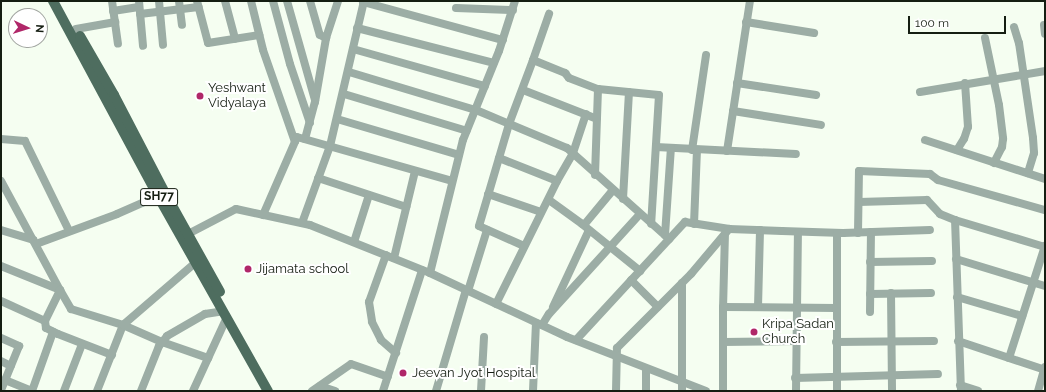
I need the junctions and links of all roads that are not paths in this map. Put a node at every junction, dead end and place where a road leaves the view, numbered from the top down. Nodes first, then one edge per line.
1 (53, 1) edge
2 (61, 1) edge
3 (112, 1) edge
4 (159, 1) edge
5 (225, 1) edge
6 (251, 1) edge
7 (273, 1) edge
8 (287, 1) edge
9 (310, 1) edge
10 (338, 1) edge
11 (516, 1) edge
12 (750, 1) edge
13 (364, 2) edge
14 (198, 4) edge
15 (179, 5) edge
16 (139, 7) edge
17 (456, 8) dead end
18 (513, 10) junction
19 (114, 11) junction
20 (160, 11) junction
21 (549, 14) dead end
22 (115, 22) junction
23 (746, 22) junction
24 (182, 25) dead end
25 (1044, 25) dead end
26 (1014, 27) dead end
27 (358, 28) junction
28 (76, 29) junction
29 (814, 33) dead end
30 (1045, 34) edge
31 (259, 36) junction
32 (326, 38) junction
33 (985, 38) dead end
34 (235, 39) junction
35 (503, 40) junction
36 (118, 44) dead end
37 (163, 45) dead end
38 (143, 46) dead end
39 (353, 49) junction
40 (706, 55) dead end
41 (533, 60) junction
42 (494, 63) junction
43 (1045, 70) edge
44 (349, 72) junction
45 (1024, 73) junction
46 (993, 78) junction
47 (737, 83) junction
48 (965, 83) junction
49 (485, 86) junction
50 (598, 89) junction
51 (523, 90) junction
52 (629, 92) junction
53 (920, 92) dead end
54 (344, 94) junction
55 (816, 95) dead end
56 (315, 102) junction
57 (476, 110) junction
58 (733, 111) junction
59 (586, 114) junction
60 (597, 118) junction
61 (337, 119) junction
62 (310, 124) junction
63 (509, 124) junction
64 (821, 126) dead end
65 (467, 131) junction
66 (1, 139) edge
67 (305, 139) junction
68 (925, 140) dead end
69 (295, 142) junction
70 (330, 146) junction
71 (656, 147) junction
72 (671, 148) junction
73 (695, 150) junction
74 (957, 150) junction
75 (727, 151) junction
76 (573, 154) junction
77 (796, 154) dead end
78 (459, 155) junction
79 (499, 158) junction
80 (994, 162) junction
81 (416, 171) junction
82 (596, 174) junction
83 (1028, 174) junction
84 (318, 178) junction
85 (1045, 179) edge
86 (1, 181) edge
87 (557, 181) junction
88 (452, 182) junction
89 (613, 190) junction
90 (488, 194) junction
91 (369, 195) junction
92 (158, 196) junction
93 (623, 199) junction
94 (549, 200) junction
95 (859, 202) junction
96 (406, 208) junction
97 (1045, 210) edge
98 (542, 212) junction
99 (640, 214) junction
100 (262, 215) junction
101 (955, 220) junction
102 (302, 223) junction
103 (651, 224) junction
104 (694, 224) junction
105 (587, 228) junction
106 (1, 230) edge
107 (487, 230) junction
108 (760, 230) junction
109 (930, 230) dead end
110 (69, 231) junction
111 (727, 232) junction
112 (798, 232) junction
113 (871, 232) junction
114 (837, 233) junction
115 (858, 233) junction
116 (188, 234) junction
117 (667, 237) junction
118 (35, 242) junction
119 (354, 242) junction
120 (524, 246) junction
121 (610, 247) junction
122 (1045, 247) edge
123 (390, 257) junction
124 (956, 259) junction
125 (932, 261) dead end
126 (870, 262) junction
127 (195, 263) junction
128 (1, 266) edge
129 (426, 271) junction
130 (640, 271) junction
131 (631, 280) junction
132 (1033, 282) junction
133 (682, 283) junction
134 (1045, 286) edge
135 (60, 290) junction
136 (467, 290) junction
137 (931, 292) dead end
138 (891, 293) junction
139 (870, 294) junction
140 (957, 297) junction
141 (1, 301) edge
142 (496, 304) junction
143 (658, 307) junction
144 (723, 307) junction
145 (758, 307) junction
146 (796, 308) junction
147 (836, 308) junction
148 (870, 312) dead end
149 (225, 314) junction
150 (549, 314) junction
151 (1022, 316) junction
152 (45, 321) junction
153 (539, 324) junction
154 (122, 325) junction
155 (53, 332) junction
156 (484, 337) dead end
157 (1, 338) edge
158 (576, 340) junction
159 (796, 341) junction
160 (891, 341) junction
161 (934, 341) dead end
162 (958, 341) junction
163 (162, 342) junction
164 (723, 342) junction
165 (836, 342) junction
166 (82, 344) junction
167 (396, 353) junction
168 (112, 355) junction
169 (616, 357) junction
170 (208, 358) junction
171 (1009, 358) junction
172 (1, 362) edge
173 (11, 366) junction
174 (646, 369) junction
175 (1045, 369) edge
176 (938, 374) dead end
177 (892, 376) junction
178 (388, 377) junction
179 (836, 377) junction
180 (795, 378) junction
181 (682, 382) junction
182 (3, 385) edge
183 (320, 386) junction
184 (961, 388) edge
185 (267, 390) edge
186 (32, 391) edge
187 (64, 391) edge
188 (96, 391) edge
189 (141, 391) edge
190 (193, 391) edge
191 (312, 391) edge
192 (335, 391) edge
193 (383, 391) edge
194 (436, 391) edge
195 (481, 391) edge
196 (533, 391) edge
197 (616, 391) edge
198 (646, 391) edge
199 (682, 391) edge
200 (706, 391) edge
201 (723, 391) edge
202 (796, 391) edge
203 (837, 391) edge
204 (892, 391) edge
205 (978, 391) edge
206 (1038, 391) edge

1 - 92 main road, SH77
2 - 28 main road, SH77
3 - 19 street
4 - 20 street
5 - 34 street
6 - 31 street
7 - 62 street
8 - 56 street
9 - 32 street
10 - 32 street
11 - 18 street
12 - 23 street
13 - 27 street
13 - 35 street
14 - 15 street
14 - 34 street
15 - 20 street
15 - 24 street
16 - 19 street
16 - 20 street
16 - 38 street
17 - 18 street
18 - 35 street
19 - 22 street
20 - 37 street
21 - 41 street
22 - 28 street
22 - 36 street
23 - 29 street
23 - 47 street
25 - 30 street
26 - 45 street
27 - 39 street
27 - 42 street
28 - 116 main road, SH77
31 - 34 street
31 - 69 street
32 - 56 street
33 - 46 street
35 - 42 street
39 - 44 street
39 - 49 street
40 - 73 street
41 - 50 street
41 - 51 street
42 - 49 street
43 - 45 street
44 - 54 street
44 - 57 street
45 - 46 street
45 - 83 street
46 - 48 street
46 - 80 street
47 - 55 street
47 - 58 street
48 - 53 street
48 - 74 street
49 - 57 street
50 - 52 street
50 - 60 street
51 - 59 street
51 - 63 street
52 - 71 street
52 - 93 street
54 - 61 street
54 - 65 street
56 - 62 street
57 - 63 street
57 - 65 street
58 - 64 street
58 - 75 street
59 - 60 street
59 - 76 street
60 - 82 street
61 - 70 street
61 - 78 street
62 - 67 street
63 - 76 street
63 - 79 street
65 - 78 street
66 - 110 street
67 - 69 street
67 - 70 street
68 - 74 street
69 - 100 street
70 - 81 street
70 - 84 street
71 - 72 street
71 - 103 street
72 - 73 street
72 - 117 street
73 - 75 street
73 - 104 street
74 - 80 street
75 - 77 street
76 - 82 street
76 - 87 street
78 - 88 street
79 - 87 street
79 - 90 street
80 - 83 street
81 - 88 street
81 - 96 street
82 - 89 street
83 - 85 street
84 - 91 street
84 - 102 street
86 - 118 street
87 - 94 street
88 - 129 street
89 - 93 street
89 - 105 street
90 - 98 street
90 - 107 street
91 - 96 street
91 - 119 street
92 - 110 street
92 - 127 main road, SH77
93 - 99 street
94 - 98 street
94 - 105 street
95 - 97 street
95 - 101 street
95 - 115 street
96 - 123 street
98 - 120 street
99 - 103 street
99 - 121 street
100 - 102 street
100 - 116 street
101 - 122 street
101 - 124 street
102 - 119 street
103 - 117 street
104 - 111 street
104 - 117 street
105 - 121 street
105 - 150 street
106 - 118 street
107 - 120 street
107 - 136 street
108 - 111 street
108 - 112 street
108 - 145 street
109 - 113 street
110 - 118 street
111 - 133 street
111 - 144 street
112 - 114 street
112 - 146 street
113 - 115 street
113 - 126 street
114 - 115 street
114 - 147 street
116 - 185 main road, SH77
117 - 130 street
118 - 135 street
119 - 123 street
120 - 142 street
121 - 130 street
121 - 150 street
122 - 132 street
123 - 129 street
123 - 167 street
124 - 132 street
124 - 140 street
125 - 126 street
126 - 139 street
127 - 149 main road, SH77
127 - 154 street
128 - 135 street
129 - 136 street
129 - 167 street
130 - 131 street
131 - 143 street
131 - 158 street
132 - 134 street
132 - 151 street
133 - 143 street
133 - 181 street
135 - 152 street
135 - 154 street
136 - 142 street
136 - 194 street
137 - 138 street
138 - 139 street
138 - 160 street
139 - 148 street
140 - 151 street
140 - 162 street
141 - 152 street
142 - 153 street
143 - 169 street
144 - 145 street
144 - 164 street
145 - 146 street
146 - 147 street
146 - 159 street
147 - 165 street
149 - 163 street
149 - 170 street
149 - 185 main road, SH77
150 - 153 street
151 - 171 street
152 - 155 street
153 - 158 street
153 - 196 street
154 - 163 street
154 - 168 street
155 - 166 street
155 - 186 street
156 - 195 street
157 - 173 street
158 - 169 street
159 - 164 street
159 - 180 street
160 - 161 street
160 - 165 street
160 - 177 street
162 - 171 street
162 - 184 street
163 - 170 street
163 - 189 street
164 - 201 street
165 - 179 street
166 - 168 street
166 - 187 street
167 - 178 street
168 - 188 street
169 - 174 street
169 - 197 street
170 - 190 street
171 - 175 street
172 - 173 street
173 - 182 street
174 - 181 street
174 - 198 street
175 - 206 street
176 - 177 street
177 - 179 street
177 - 204 street
178 - 183 street
178 - 193 street
179 - 180 street
179 - 203 street
180 - 202 street
181 - 199 street
181 - 200 street
182 - 186 street
183 - 191 street
183 - 192 street
184 - 205 street

